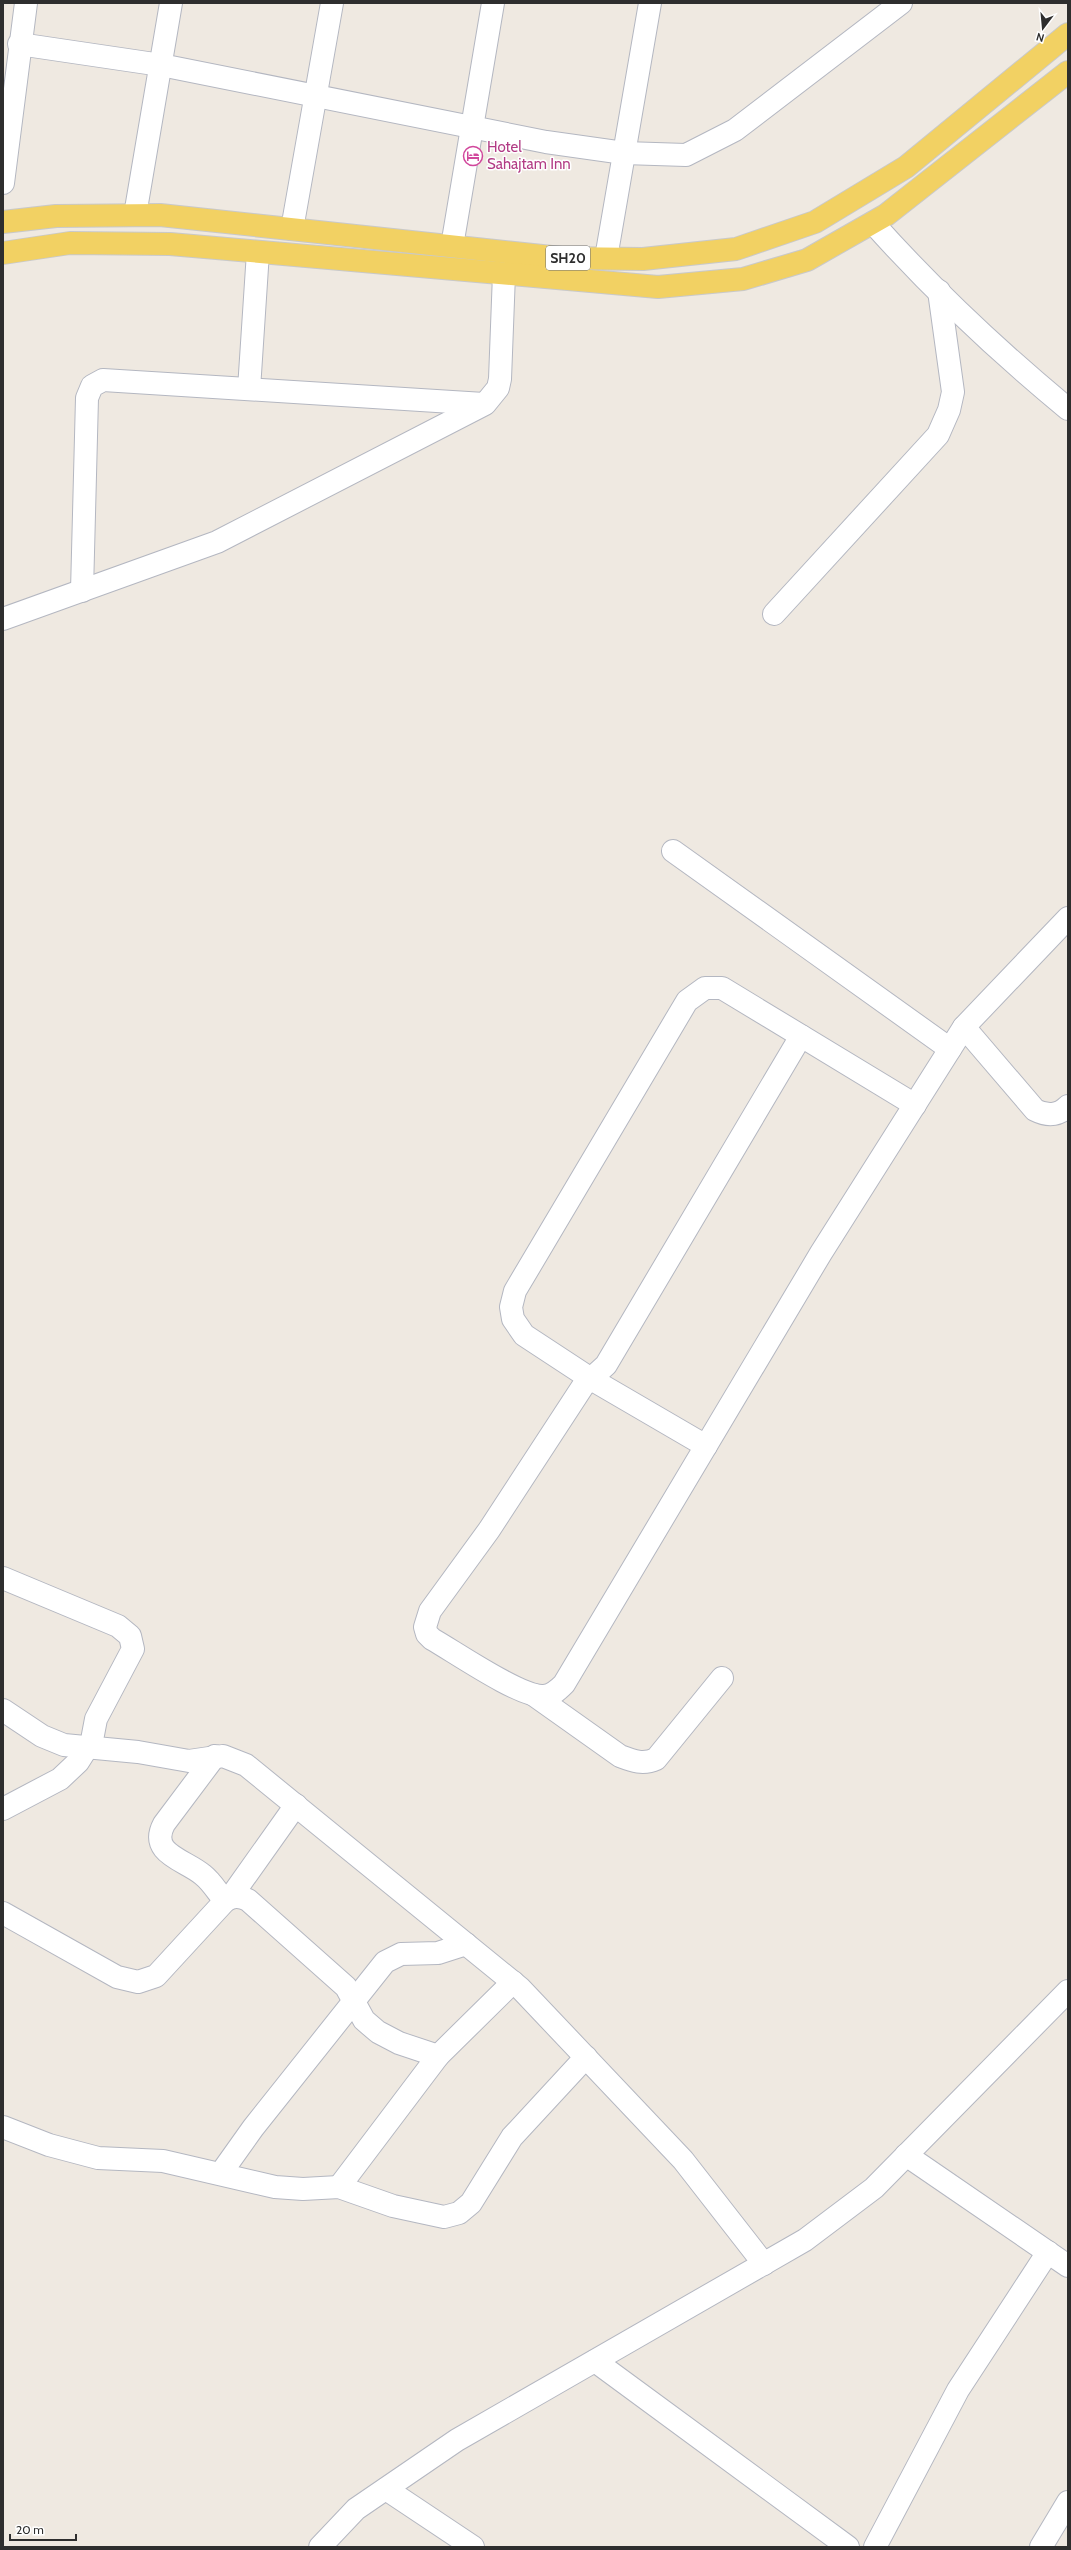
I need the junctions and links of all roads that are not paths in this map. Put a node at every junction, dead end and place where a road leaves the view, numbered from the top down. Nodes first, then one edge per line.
1 (26, 3) edge
2 (171, 3) edge
3 (332, 3) edge
4 (493, 3) edge
5 (650, 3) edge
6 (902, 3) edge
7 (1068, 34) edge
8 (19, 44) junction
9 (161, 65) junction
10 (1068, 72) edge
11 (316, 96) junction
12 (474, 127) junction
13 (6, 147) edge
14 (624, 153) junction
15 (3, 183) edge
16 (135, 215) junction
17 (3, 222) edge
18 (873, 223) junction
19 (292, 229) junction
20 (452, 246) junction
21 (258, 252) junction
22 (3, 253) edge
23 (606, 258) junction
24 (504, 274) junction
25 (939, 291) junction
26 (249, 389) junction
27 (485, 404) junction
28 (1068, 409) edge
29 (82, 591) junction
30 (774, 614) dead end
31 (3, 619) edge
32 (673, 851) dead end
33 (1068, 918) edge
34 (964, 1028) junction
35 (801, 1036) junction
36 (950, 1049) junction
37 (915, 1105) junction
38 (1068, 1106) edge
39 (591, 1379) junction
40 (706, 1446) junction
41 (3, 1578) edge
42 (722, 1678) dead end
43 (534, 1695) junction
44 (3, 1710) edge
45 (88, 1747) junction
46 (215, 1756) junction
47 (296, 1805) junction
48 (3, 1809) edge
49 (228, 1900) junction
50 (3, 1913) edge
51 (466, 1944) junction
52 (513, 1982) junction
53 (1068, 1992) edge
54 (354, 2003) junction
55 (438, 2056) junction
56 (586, 2057) junction
57 (3, 2127) edge
58 (906, 2155) junction
59 (221, 2173) junction
60 (339, 2187) junction
61 (1048, 2252) junction
62 (764, 2264) junction
63 (1068, 2266) edge
64 (595, 2361) junction
65 (386, 2489) junction
66 (1068, 2502) edge
67 (320, 2547) edge
68 (473, 2547) edge
69 (848, 2547) edge
70 (875, 2547) edge
71 (1041, 2547) edge

1 - 8 street
2 - 9 street
3 - 11 street
4 - 12 street
5 - 14 street
6 - 14 street
7 - 23 main road, SH20
8 - 9 street
8 - 13 street
9 - 11 street
9 - 16 street
10 - 18 main road, SH20
11 - 12 street
11 - 19 street
12 - 14 street
12 - 20 street
13 - 15 street
14 - 23 street
16 - 17 main road, SH20
16 - 19 main road, SH20
18 - 24 main road, SH20
18 - 25 street
19 - 20 main road, SH20
20 - 23 main road, SH20
21 - 22 main road, SH20
21 - 24 main road, SH20
21 - 26 street
24 - 27 street
25 - 28 street
25 - 30 street
26 - 27 street
26 - 29 street
27 - 29 street
29 - 31 street
32 - 36 street
33 - 34 street
34 - 36 street
34 - 38 street
35 - 37 street
35 - 39 street
35 - 39 street
36 - 37 street
37 - 40 street
39 - 40 street
39 - 43 street
40 - 43 street
41 - 45 street
42 - 43 street
44 - 45 street
45 - 46 street
45 - 48 street
46 - 47 street
46 - 49 street
47 - 49 street
47 - 51 street
49 - 50 street
49 - 54 street
51 - 52 street
51 - 54 street
52 - 55 street
52 - 56 street
53 - 58 street
54 - 55 street
54 - 59 street
55 - 60 street
56 - 60 street
56 - 62 street
57 - 59 street
58 - 61 street
58 - 62 street
59 - 60 street
61 - 63 street
61 - 70 street
62 - 64 street
64 - 65 street
64 - 69 street
65 - 67 street
65 - 68 street
66 - 71 street

